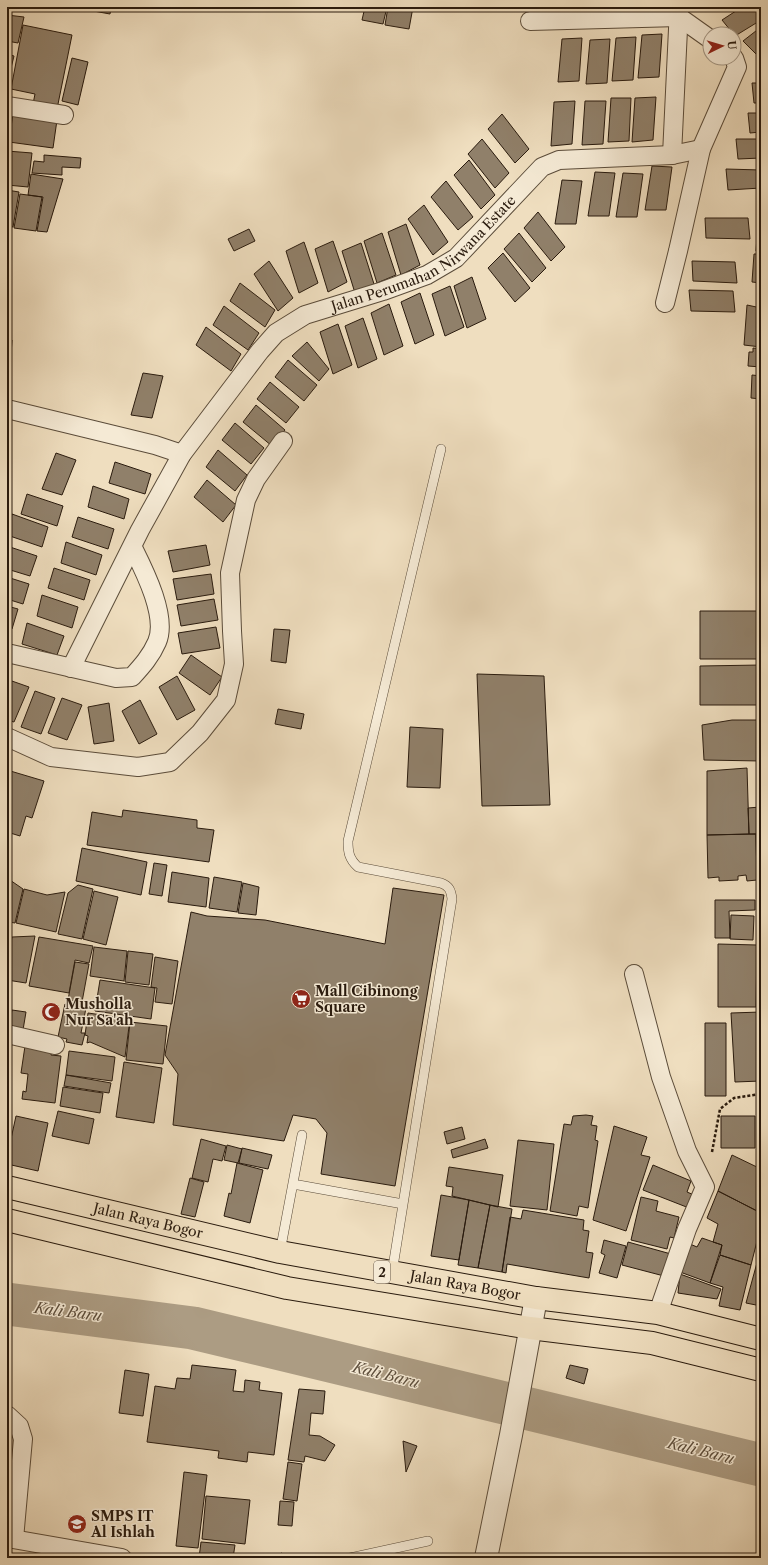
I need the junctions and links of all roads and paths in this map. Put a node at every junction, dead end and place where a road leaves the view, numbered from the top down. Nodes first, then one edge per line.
1 (679, 12) edge
2 (530, 21) dead end
3 (702, 32) edge
4 (738, 66) edge
5 (7, 106) edge
6 (64, 115) dead end
7 (701, 149) junction
8 (672, 155) junction
9 (665, 303) dead end
10 (7, 409) edge
11 (283, 441) dead end
12 (441, 449) dead end
13 (182, 454) junction
14 (133, 548) junction
15 (7, 653) edge
16 (71, 668) junction
17 (7, 737) edge
18 (634, 974) dead end
19 (7, 1034) edge
20 (55, 1045) dead end
21 (761, 1094) edge
22 (302, 1135) dead end
23 (292, 1184) junction
24 (7, 1187) edge
25 (705, 1187) junction
26 (403, 1204) junction
27 (7, 1220) edge
28 (280, 1252) junction
29 (392, 1274) junction
30 (536, 1298) junction
31 (658, 1313) junction
32 (530, 1328) junction
33 (761, 1339) edge
34 (761, 1370) edge
35 (7, 1415) edge
36 (10, 1538) edge
37 (428, 1541) dead end
38 (122, 1558) edge
39 (350, 1558) edge
40 (486, 1558) edge

1 - 2 street
1 - 3 street
1 - 8 street
4 - 7 street
5 - 6 street
7 - 8 street, Jalan Perumahan Nirwana Estate
7 - 9 street
8 - 13 street, Jalan Perumahan Nirwana Estate
10 - 13 street
11 - 17 street
12 - 26 lane
13 - 14 street, Jalan Perumahan Nirwana Estate
14 - 16 street, Jalan Perumahan Nirwana Estate
14 - 16 street
15 - 16 street
18 - 25 street
19 - 20 street
21 - 25 path
22 - 23 lane
23 - 26 lane
23 - 28 lane
24 - 28 highway, Jalan Raya Bogor / 2
25 - 31 street
26 - 29 lane
27 - 32 highway, 2
28 - 29 highway, Jalan Raya Bogor / 2
29 - 30 highway, Jalan Raya Bogor / 2
30 - 31 highway, Jalan Raya Bogor / 2
30 - 32 street
31 - 33 highway, Jalan Raya Bogor / 2
32 - 34 highway, 2
32 - 40 street
35 - 36 street
36 - 38 street
37 - 39 lane

